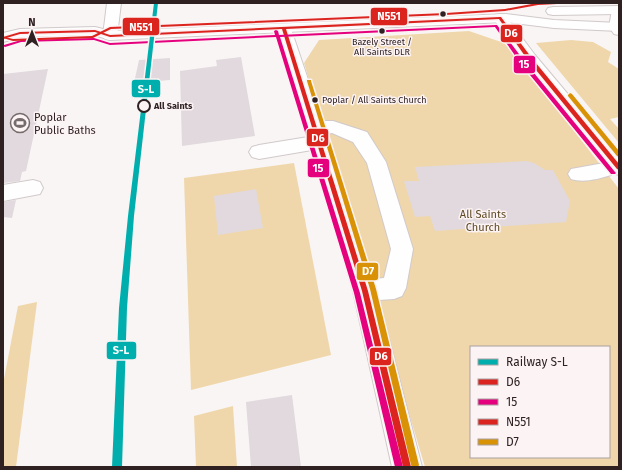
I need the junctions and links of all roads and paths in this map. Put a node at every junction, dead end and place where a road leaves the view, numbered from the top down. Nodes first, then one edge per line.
1 (114, 3) edge
2 (619, 10) edge
3 (503, 18) junction
4 (618, 28) edge
5 (284, 29) junction
6 (110, 36) junction
7 (3, 38) edge
8 (3, 46) edge
9 (317, 135) junction
10 (259, 152) dead end
11 (612, 169) edge
12 (578, 174) dead end
13 (33, 188) dead end
14 (3, 193) edge
15 (365, 291) junction
16 (407, 467) edge

1 - 6 main road
2 - 3 main road
2 - 4 main road
3 - 4 main road
3 - 5 main road
3 - 11 main road
5 - 6 main road
5 - 9 main road
6 - 7 main road
6 - 8 main road
9 - 10 main road
9 - 15 main road
9 - 15 main road
11 - 12 main road
13 - 14 main road
15 - 16 main road

